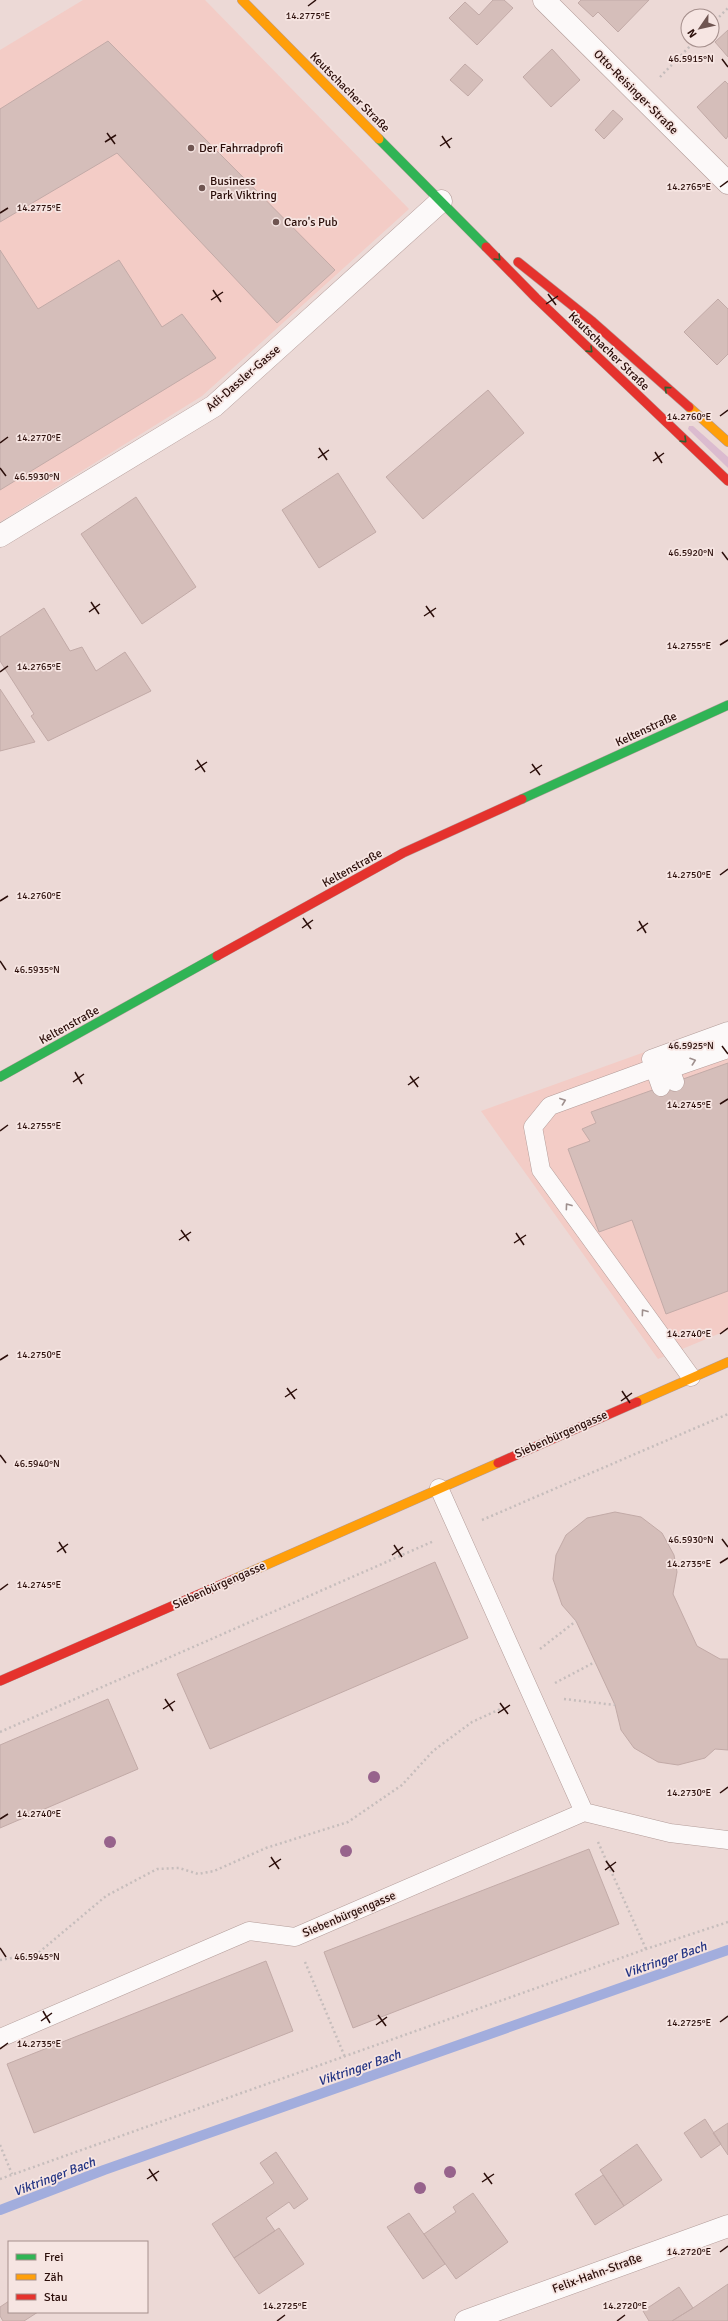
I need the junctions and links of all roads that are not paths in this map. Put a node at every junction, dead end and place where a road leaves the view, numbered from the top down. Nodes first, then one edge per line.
1 (242, 0) edge
2 (544, 0) edge
3 (728, 183) edge
4 (441, 200) junction
5 (728, 442) edge
6 (728, 481) edge
7 (0, 536) edge
8 (728, 705) edge
9 (728, 1032) edge
10 (728, 1049) edge
11 (654, 1068) junction
12 (0, 1077) edge
13 (728, 1362) edge
14 (691, 1377) junction
15 (439, 1488) junction
16 (0, 1681) edge
17 (584, 1812) junction
18 (728, 1840) edge
19 (0, 2038) edge
20 (728, 2226) edge
21 (466, 2321) edge

1 - 4 street, Keutschacher Straße
2 - 3 street, Otto-Reisinger-Straße
5 -> 4 street, Keutschacher Straße
4 -> 6 street, Keutschacher Straße
4 - 7 street, Adi-Dassler-Gasse
8 - 12 street, Keltenstraße
9 - 11 lane
11 -> 10 lane
14 -> 11 lane
13 - 14 street, Siebenbürgengasse
14 - 15 street, Siebenbürgengasse
15 - 16 street, Siebenbürgengasse
15 - 17 lane
17 - 18 lane
17 - 19 lane, Siebenbürgengasse
20 - 21 street, Felix-Hahn-Straße

